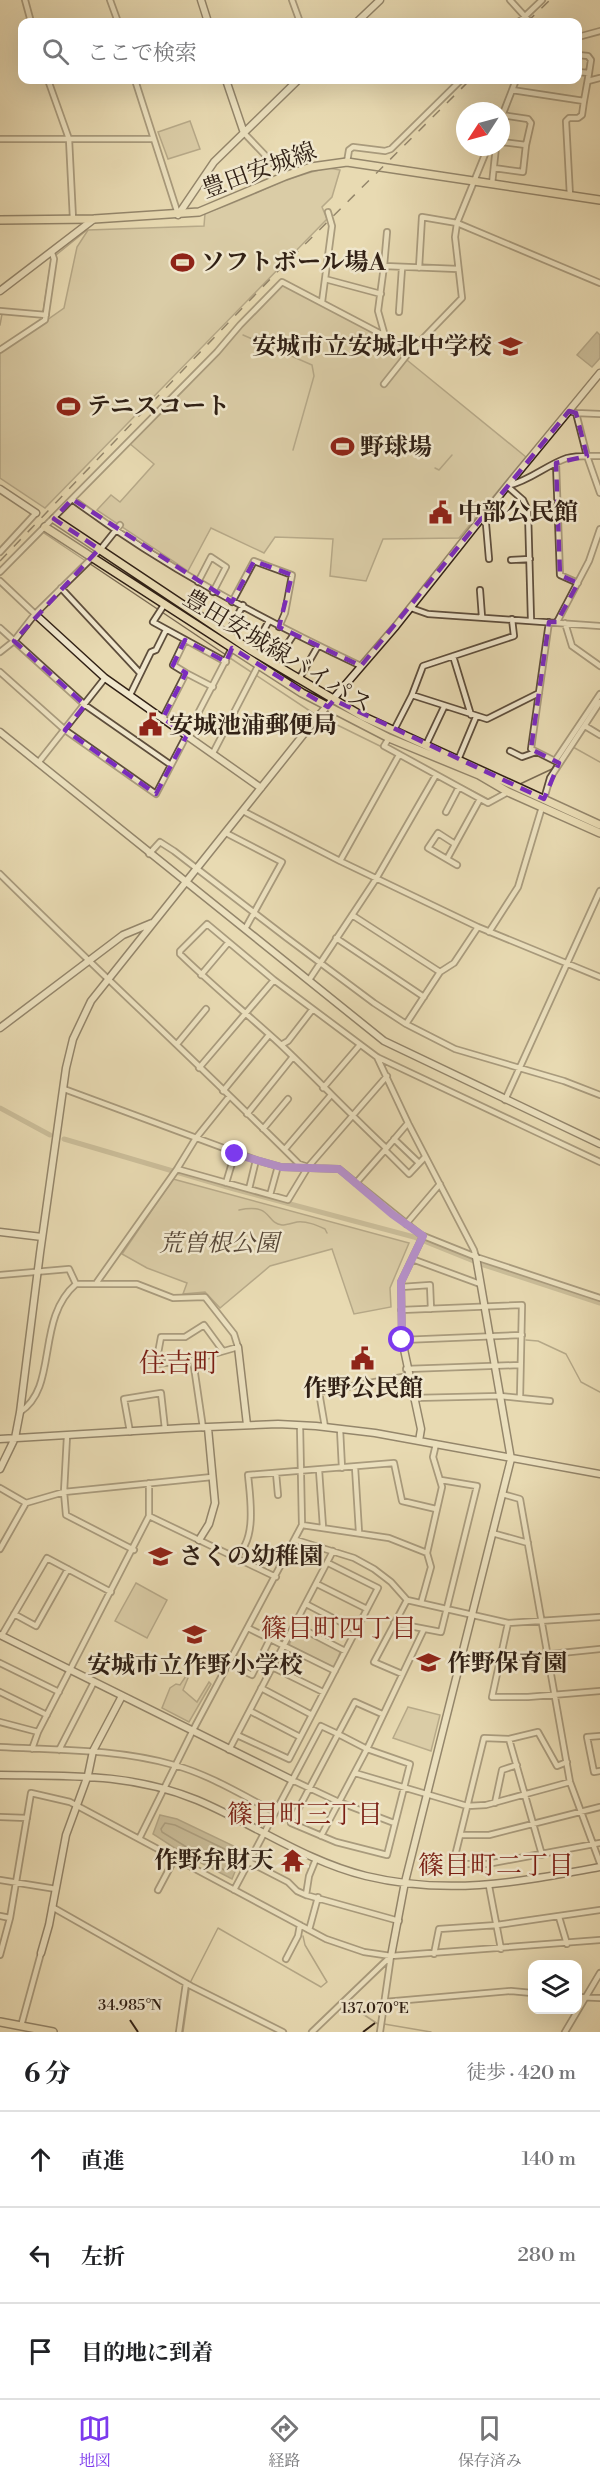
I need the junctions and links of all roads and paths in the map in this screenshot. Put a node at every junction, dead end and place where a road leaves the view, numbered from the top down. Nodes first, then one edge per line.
1 (25, 0) edge
2 (110, 0) edge
3 (201, 0) edge
4 (292, 0) edge
5 (510, 0) edge
6 (542, 0) edge
7 (377, 1) edge
8 (525, 17) joint
9 (30, 18) edge
10 (117, 18) edge
11 (207, 18) edge
12 (299, 18) edge
13 (361, 18) edge
14 (600, 31) edge
15 (582, 36) edge
16 (582, 55) edge
17 (582, 72) edge
18 (589, 73) junction
19 (600, 78) edge
20 (588, 81) junction
21 (49, 84) edge
22 (136, 84) edge
23 (227, 84) edge
24 (294, 84) edge
25 (457, 84) edge
26 (514, 84) edge
27 (512, 90) junction
28 (584, 101) junction
29 (507, 102) edge
30 (510, 117) edge
31 (244, 133) junction
32 (0, 139) edge
33 (69, 139) junction
34 (153, 139) junction
35 (510, 143) edge
36 (526, 145) junction
37 (484, 156) edge
38 (495, 156) edge
39 (347, 162) junction
40 (494, 168) junction
41 (285, 176) junction
42 (474, 182) junction
43 (492, 184) junction
44 (570, 196) junction
45 (600, 200) edge
46 (328, 212) dead end
47 (178, 215) junction
48 (73, 219) junction
49 (94, 219) junction
50 (0, 220) edge
51 (457, 223) junction
52 (387, 232) dead end
53 (52, 252) junction
54 (384, 266) junction
55 (402, 268) junction
56 (419, 268) junction
57 (458, 269) junction
58 (325, 279) junction
59 (600, 283) edge
60 (0, 291) edge
61 (381, 294) junction
62 (322, 302) junction
63 (0, 311) edge
64 (399, 312) dead end
65 (46, 315) junction
66 (385, 336) junction
67 (0, 350) edge
68 (407, 355) junction
69 (600, 373) edge
70 (384, 384) dead end
71 (573, 412) junction
72 (600, 414) edge
73 (587, 456) junction
74 (600, 456) edge
75 (556, 463) junction
76 (507, 486) junction
77 (0, 489) edge
78 (600, 493) edge
79 (72, 499) junction
80 (36, 513) joint
81 (54, 519) junction
82 (482, 519) junction
83 (120, 525) dead end
84 (45, 527) junction
85 (600, 529) edge
86 (117, 531) junction
87 (100, 550) junction
88 (0, 552) edge
89 (92, 557) junction
90 (489, 559) dead end
91 (530, 559) junction
92 (511, 560) dead end
93 (0, 572) edge
94 (0, 581) edge
95 (198, 582) junction
96 (578, 583) junction
97 (61, 588) junction
98 (480, 590) dead end
99 (213, 592) junction
100 (232, 602) junction
101 (164, 604) junction
102 (243, 605) junction
103 (411, 608) junction
104 (35, 614) junction
105 (482, 617) junction
106 (512, 619) junction
107 (531, 620) junction
108 (269, 621) junction
109 (549, 622) junction
110 (557, 622) junction
111 (565, 623) junction
112 (599, 624) edge
113 (279, 627) junction
114 (0, 628) edge
115 (166, 630) junction
116 (294, 634) junction
117 (227, 635) junction
118 (185, 640) junction
119 (14, 641) junction
120 (318, 645) junction
121 (232, 648) junction
122 (252, 651) junction
123 (0, 652) edge
124 (453, 656) junction
125 (226, 662) junction
126 (275, 663) junction
127 (258, 666) junction
128 (361, 666) junction
129 (600, 666) edge
130 (0, 672) edge
131 (140, 673) junction
132 (186, 673) junction
133 (105, 678) junction
134 (299, 679) junction
135 (213, 687) junction
136 (539, 693) junction
137 (130, 694) junction
138 (600, 694) edge
139 (412, 695) junction
140 (334, 700) junction
141 (600, 702) edge
142 (85, 705) junction
143 (328, 707) junction
144 (444, 707) junction
145 (473, 716) junction
146 (163, 718) junction
147 (585, 726) junction
148 (65, 730) junction
149 (393, 730) junction
150 (0, 732) edge
151 (187, 735) junction
152 (600, 735) edge
153 (389, 738) junction
154 (426, 745) junction
155 (510, 751) dead end
156 (536, 752) junction
157 (213, 753) junction
158 (399, 755) junction
159 (458, 760) junction
160 (557, 762) junction
161 (38, 764) junction
162 (171, 765) junction
163 (436, 775) junction
164 (459, 787) junction
165 (261, 788) junction
166 (508, 792) junction
167 (480, 799) junction
168 (543, 803) junction
169 (243, 811) junction
170 (446, 812) dead end
171 (600, 825) edge
172 (226, 833) junction
173 (600, 833) edge
174 (455, 844) junction
175 (149, 854) junction
176 (447, 859) junction
177 (340, 861) junction
178 (457, 865) dead end
179 (197, 868) junction
180 (0, 874) edge
181 (376, 879) junction
182 (186, 882) junction
183 (600, 891) edge
184 (255, 912) junction
185 (352, 915) junction
186 (152, 922) junction
187 (478, 927) junction
188 (245, 929) junction
189 (489, 932) junction
190 (336, 938) junction
191 (228, 943) junction
192 (88, 960) junction
193 (320, 962) junction
194 (567, 963) junction
195 (440, 972) junction
196 (201, 975) junction
197 (600, 977) edge
198 (108, 978) junction
199 (274, 980) junction
200 (309, 980) junction
201 (424, 997) junction
202 (206, 1009) dead end
203 (312, 1010) junction
204 (246, 1013) junction
205 (406, 1024) junction
206 (0, 1028) edge
207 (269, 1035) junction
208 (177, 1044) junction
209 (281, 1046) junction
210 (359, 1046) junction
211 (377, 1057) junction
212 (292, 1058) junction
213 (199, 1068) junction
214 (519, 1068) junction
215 (387, 1076) junction
216 (323, 1088) junction
217 (64, 1089) junction
218 (223, 1091) junction
219 (331, 1095) junction
220 (600, 1095) edge
221 (229, 1097) junction
222 (288, 1099) dead end
223 (505, 1100) junction
224 (247, 1114) junction
225 (352, 1116) junction
226 (408, 1123) junction
227 (263, 1129) junction
228 (196, 1138) junction
229 (394, 1139) junction
230 (600, 1144) edge
231 (285, 1149) junction
232 (385, 1149) junction
233 (235, 1154) junction
234 (425, 1157) junction
235 (256, 1160) junction
236 (600, 1162) edge
237 (419, 1163) junction
238 (278, 1166) junction
239 (308, 1167) junction
240 (177, 1169) junction
241 (226, 1183) junction
242 (356, 1183) junction
243 (440, 1184) junction
244 (249, 1189) junction
245 (270, 1195) junction
246 (406, 1224) junction
247 (0, 1232) edge
248 (423, 1236) junction
249 (42, 1237) junction
250 (412, 1258) junction
251 (476, 1261) junction
252 (38, 1272) junction
253 (0, 1275) edge
254 (98, 1282) junction
255 (76, 1284) junction
256 (480, 1284) junction
257 (401, 1287) junction
258 (600, 1297) edge
259 (600, 1304) edge
260 (483, 1306) junction
261 (431, 1309) junction
262 (401, 1310) junction
263 (522, 1335) junction
264 (489, 1336) junction
265 (402, 1340) junction
266 (238, 1347) junction
267 (223, 1351) junction
268 (193, 1360) junction
269 (520, 1365) junction
270 (494, 1366) junction
271 (407, 1372) junction
272 (500, 1396) junction
273 (414, 1398) junction
274 (520, 1398) junction
275 (550, 1401) dead end
276 (20, 1412) junction
277 (247, 1425) junction
278 (300, 1425) junction
279 (325, 1427) junction
280 (206, 1428) junction
281 (340, 1429) junction
282 (165, 1430) junction
283 (130, 1432) junction
284 (67, 1436) junction
285 (15, 1438) junction
286 (0, 1439) edge
287 (419, 1441) junction
288 (436, 1444) junction
289 (511, 1459) junction
290 (355, 1467) junction
291 (342, 1468) junction
292 (0, 1469) edge
293 (320, 1470) junction
294 (303, 1471) junction
295 (276, 1473) junction
296 (600, 1474) edge
297 (212, 1477) junction
298 (441, 1480) junction
299 (149, 1483) junction
300 (0, 1488) edge
301 (64, 1492) junction
302 (502, 1494) junction
303 (278, 1495) dead end
304 (26, 1503) junction
305 (436, 1509) junction
306 (149, 1516) junction
307 (302, 1525) junction
308 (323, 1527) junction
309 (359, 1532) junction
310 (492, 1533) junction
311 (199, 1540) junction
312 (296, 1540) junction
313 (528, 1543) junction
314 (0, 1549) edge
315 (134, 1550) junction
316 (333, 1551) junction
317 (426, 1553) junction
318 (234, 1557) junction
319 (328, 1563) junction
320 (68, 1569) junction
321 (276, 1577) junction
322 (316, 1584) junction
323 (111, 1593) junction
324 (407, 1600) junction
325 (421, 1603) junction
326 (306, 1604) junction
327 (367, 1609) junction
328 (447, 1609) junction
329 (14, 1614) junction
330 (472, 1615) junction
331 (600, 1617) edge
332 (542, 1621) junction
333 (394, 1623) junction
334 (508, 1623) junction
335 (295, 1625) junction
336 (248, 1628) junction
337 (424, 1629) junction
338 (356, 1630) junction
339 (1, 1635) edge
340 (270, 1639) junction
341 (284, 1646) junction
342 (600, 1649) edge
343 (345, 1651) junction
344 (549, 1653) junction
345 (501, 1659) junction
346 (0, 1663) edge
347 (229, 1664) junction
348 (272, 1667) junction
349 (71, 1671) junction
350 (335, 1671) junction
351 (402, 1674) junction
352 (94, 1682) junction
353 (261, 1688) junction
354 (600, 1691) edge
355 (0, 1692) edge
356 (59, 1692) junction
357 (323, 1692) junction
358 (556, 1695) junction
359 (122, 1696) junction
360 (250, 1711) junction
361 (382, 1714) junction
362 (47, 1715) junction
363 (312, 1715) junction
364 (0, 1722) edge
365 (38, 1732) junction
366 (192, 1732) junction
367 (338, 1734) junction
368 (237, 1735) junction
369 (600, 1736) edge
370 (300, 1737) junction
371 (509, 1739) junction
372 (0, 1748) edge
373 (32, 1749) junction
374 (367, 1749) junction
375 (59, 1750) junction
376 (229, 1750) junction
377 (93, 1751) junction
378 (567, 1762) junction
379 (175, 1765) junction
380 (517, 1765) junction
381 (600, 1771) edge
382 (355, 1773) junction
383 (0, 1775) edge
384 (88, 1775) junction
385 (292, 1780) junction
386 (570, 1782) junction
387 (310, 1788) junction
388 (165, 1789) junction
389 (404, 1789) junction
390 (428, 1794) junction
391 (525, 1794) junction
392 (339, 1802) junction
393 (495, 1803) junction
394 (77, 1806) junction
395 (467, 1806) junction
396 (600, 1807) edge
397 (275, 1812) junction
398 (581, 1812) junction
399 (0, 1817) edge
400 (27, 1818) junction
401 (394, 1824) junction
402 (534, 1824) junction
403 (264, 1834) junction
404 (461, 1835) junction
405 (321, 1836) junction
406 (139, 1839) junction
407 (600, 1844) edge
408 (594, 1845) junction
409 (542, 1855) junction
410 (175, 1858) junction
411 (316, 1859) junction
412 (249, 1862) junction
413 (600, 1865) edge
414 (0, 1880) edge
415 (16, 1882) junction
416 (405, 1882) junction
417 (489, 1886) junction
418 (56, 1888) junction
419 (158, 1890) dead end
420 (234, 1890) junction
421 (306, 1895) junction
422 (318, 1897) junction
423 (52, 1906) junction
424 (600, 1910) edge
425 (0, 1916) edge
426 (559, 1917) junction
427 (10, 1918) junction
428 (399, 1921) junction
429 (300, 1925) junction
430 (497, 1925) junction
431 (309, 1930) junction
432 (600, 1940) edge
433 (567, 1944) junction
434 (501, 1949) junction
435 (41, 1953) joint
436 (434, 1954) junction
437 (0, 1955) edge
438 (391, 1956) junction
439 (286, 1959) dead end
440 (600, 1973) edge
441 (188, 1985) junction
442 (528, 1993) edge
443 (582, 1997) edge
444 (585, 1997) junction
445 (600, 1998) edge
446 (384, 2002) junction
447 (0, 2022) edge
448 (20, 2029) edge
449 (41, 2031) edge
450 (53, 2032) edge
451 (179, 2032) edge
452 (283, 2032) edge
453 (312, 2032) edge
454 (380, 2032) edge
455 (565, 2032) edge

1 - 9 street
2 - 10 street
3 - 11 street
4 - 12 street
5 - 8 street
6 - 8 street
7 - 13 street
14 - 15 street
16 - 18 street
17 - 18 street
18 - 20 street
19 - 20 street
20 - 28 street
21 - 33 street
22 - 34 street
23 - 31 street
24 - 31 street
25 - 39 street
26 - 27 street
27 - 28 street
27 - 29 street
28 - 44 street
30 - 36 street
31 - 41 street
31 - 47 street
32 - 33 street
33 - 34 street
33 - 48 street
34 - 47 street
35 - 36 street
36 - 40 street
37 - 42 street
38 - 40 street
39 - 41 main road, 豊田安城線
39 - 42 main road, 豊田安城線
40 - 43 street
41 - 47 main road, 豊田安城線
42 - 43 main road, 豊田安城線
42 - 51 street
43 - 44 main road, 豊田安城線
44 - 45 main road, 豊田安城線
46 - 58 street
47 - 49 main road, 豊田安城線
48 - 49 main road, 豊田安城線
48 - 50 main road, 豊田安城線
49 - 53 street
51 - 56 street
51 - 57 street
51 - 59 street
52 - 54 street
53 - 60 street
53 - 65 street
54 - 55 street
54 - 61 street
55 - 56 street
55 - 64 street
56 - 57 street
57 - 68 street
58 - 61 street
58 - 62 street
61 - 66 street
62 - 66 street
62 - 79 street
63 - 65 street
65 - 67 street
66 - 68 street
68 - 70 street
69 - 71 street
71 - 72 street
71 - 73 street
71 - 76 street
73 - 74 street
73 - 75 street
73 - 78 street
75 - 76 street
75 - 96 street
76 - 82 street
76 - 91 street
77 - 80 street
79 - 81 street
79 - 86 street
80 - 88 street
81 - 84 street
81 - 87 main road, 豊田安城線バイパス
82 - 90 street
82 - 103 street
83 - 86 street
84 - 89 main road, 豊田安城線バイパス
84 - 93 street
85 - 96 street
86 - 87 street
86 - 95 street
87 - 89 street
87 - 117 main road, 豊田安城線バイパス
89 - 97 street
89 - 101 main road, 豊田安城線バイパス
91 - 92 street
91 - 107 street
94 - 104 street
95 - 99 street
95 - 99 street
96 - 110 street
97 - 104 street
97 - 131 street
98 - 105 street
99 - 100 street
100 - 102 street
100 - 113 street
101 - 115 street
101 - 121 main road, 豊田安城線バイパス
102 - 108 street
102 - 117 street
103 - 105 street
103 - 128 street
104 - 119 street
104 - 133 street
105 - 106 street
106 - 107 street
106 - 124 street
107 - 109 street
108 - 113 street
108 - 122 street
109 - 110 street
109 - 136 street
110 - 111 street
111 - 112 street
111 - 129 street
113 - 116 street
114 - 119 street
115 - 118 street
115 - 131 street
116 - 120 street
116 - 126 street
117 - 122 main road, 豊田安城線バイパス
118 - 125 street
118 - 132 street
119 - 123 street
119 - 142 street
120 - 128 street
120 - 134 street
121 - 125 street
121 - 127 main road, 豊田安城線バイパス
122 - 126 main road, 豊田安城線バイパス
124 - 139 street
124 - 145 street
125 - 135 street
126 - 134 main road, 豊田安城線バイパス
127 - 143 main road, 豊田安城線バイパス
127 - 157 street
128 - 140 street
130 - 148 street
131 - 137 street
132 - 135 street
132 - 146 street
133 - 137 street
133 - 142 street
134 - 140 main road, 豊田安城線バイパス
135 - 151 street
136 - 145 street
136 - 156 street
137 - 146 street
138 - 160 street
139 - 144 street
139 - 149 street
140 - 143 street
140 - 149 main road, 豊田安城線バイパス
141 - 147 street
142 - 148 street
142 - 162 street
143 - 153 main road, 豊田安城線バイパス
143 - 165 street
144 - 145 street
144 - 154 street
145 - 159 street
146 - 151 street
147 - 152 street
147 - 160 street
148 - 161 street
148 - 162 street
149 - 154 main road, 豊田安城線バイパス
150 - 161 street
151 - 157 street
151 - 162 street
153 - 158 street
153 - 166 main road, 豊田安城線バイパス
154 - 159 main road, 豊田安城線バイパス
155 - 156 street
156 - 160 street
157 - 165 street
158 - 163 street
158 - 177 street
159 - 168 main road, 豊田安城線バイパス
160 - 168 street
161 - 175 street
163 - 164 street
163 - 181 street
164 - 167 street
164 - 170 street
165 - 169 street
166 - 167 street
166 - 168 main road, 豊田安城線バイパス
167 - 174 street
168 - 171 main road, 豊田安城線バイパス
168 - 173 main road, 豊田安城線バイパス
168 - 189 street
169 - 172 street
169 - 177 street
172 - 179 street
172 - 184 street
174 - 176 street
174 - 176 street
175 - 179 street
175 - 182 street
176 - 178 street
177 - 181 street
179 - 182 street
179 - 184 street
180 - 192 street
181 - 185 street
181 - 187 street
182 - 186 street
182 - 188 street
183 - 194 street
184 - 188 street
184 - 193 street
185 - 190 street
185 - 195 street
186 - 192 street
186 - 198 street
187 - 189 street
187 - 195 street
188 - 200 street
189 - 194 street
190 - 193 street
190 - 201 street
191 - 196 street
191 - 196 street
191 - 199 street
192 - 198 street
192 - 206 street
193 - 200 street
193 - 205 street
194 - 197 street
194 - 214 street
195 - 201 street
196 - 204 street
198 - 208 street
198 - 217 street
199 - 203 street
199 - 204 street
200 - 223 street
201 - 205 street
202 - 208 street
203 - 209 street
203 - 210 street
204 - 207 street
204 - 213 street
205 - 214 street
207 - 209 street
207 - 218 street
208 - 213 street
209 - 212 street
210 - 211 street
210 - 216 street
211 - 215 street
211 - 236 street
212 - 216 street
212 - 224 street
213 - 218 street
214 - 220 street
214 - 223 street
215 - 225 street
215 - 226 street
216 - 219 street
217 - 228 street
217 - 249 street
218 - 221 street
219 - 225 street
219 - 231 street
221 - 224 street
221 - 228 street
222 - 227 street
223 - 230 street
224 - 227 street
225 - 232 street
225 - 239 street
226 - 229 street
226 - 234 street
227 - 231 street
228 - 233 street
228 - 240 street
229 - 232 street
229 - 237 street
231 - 239 street
232 - 237 street
232 - 242 street
233 - 235 street
233 - 241 street
234 - 237 street
234 - 243 street
235 - 238 street
235 - 244 street
238 - 239 street
238 - 245 street
239 - 242 street
239 - 245 street
240 - 241 street
240 - 254 street
241 - 244 street
242 - 246 street
243 - 246 street
243 - 251 street
244 - 245 street
246 - 248 street
247 - 249 street
248 - 250 street
248 - 251 street
249 - 252 street
250 - 256 street
250 - 257 street
251 - 256 street
251 - 258 street
252 - 253 street
252 - 255 street
252 - 276 street
254 - 255 street
254 - 266 street
255 - 276 street
256 - 260 street
257 - 261 street
257 - 262 street
258 - 259 street
260 - 261 street
260 - 263 street
260 - 264 street
261 - 262 street
262 - 265 street
263 - 264 street
263 - 269 street
264 - 265 street
264 - 270 street
265 - 271 street
266 - 267 street
266 - 277 street
267 - 268 street
267 - 268 street
268 - 280 street
269 - 270 street
269 - 274 street
270 - 271 street
270 - 272 street
271 - 273 street
271 - 279 street
272 - 273 street
272 - 274 street
272 - 289 street
273 - 287 street
274 - 275 street
276 - 285 street
277 - 278 street
277 - 280 street
278 - 279 street
278 - 294 street
279 - 281 street
280 - 282 street
280 - 297 street
281 - 287 street
281 - 291 street
282 - 283 street
282 - 283 street
283 - 284 street
284 - 285 street
284 - 301 street
285 - 286 street
285 - 292 street
287 - 288 street
288 - 289 street
288 - 298 street
289 - 296 street
289 - 302 street
290 - 291 street
290 - 305 street
290 - 309 street
291 - 293 street
293 - 294 street
293 - 308 street
294 - 295 street
294 - 307 street
295 - 303 street
295 - 318 street
297 - 299 street
297 - 311 street
298 - 305 street
298 - 328 street
299 - 301 street
299 - 306 street
300 - 304 street
301 - 304 street
301 - 315 street
302 - 310 street
302 - 313 street
304 - 314 street
305 - 317 street
306 - 311 street
306 - 315 street
307 - 308 street
307 - 312 street
308 - 309 street
309 - 317 street
310 - 313 street
310 - 330 street
311 - 318 street
312 - 316 street
312 - 321 street
313 - 332 street
315 - 323 street
316 - 319 street
316 - 324 street
317 - 325 street
318 - 321 street
319 - 322 street
319 - 327 street
320 - 323 street
320 - 329 street
320 - 329 street
321 - 336 street
322 - 326 street
322 - 327 street
323 - 349 street
324 - 325 street
324 - 333 street
325 - 328 street
326 - 335 street
326 - 338 street
327 - 338 street
328 - 330 street
328 - 337 street
329 - 339 street
330 - 334 street
330 - 390 street
331 - 332 street
332 - 334 street
332 - 344 street
333 - 337 street
333 - 351 street
334 - 345 street
335 - 341 street
335 - 343 street
336 - 340 street
336 - 347 street
337 - 351 street
338 - 343 street
339 - 349 street
340 - 341 street
340 - 347 street
341 - 348 street
341 - 350 street
342 - 344 street
343 - 350 street
344 - 345 street
344 - 358 street
345 - 358 street
346 - 356 street
347 - 366 street
348 - 353 street
348 - 357 street
349 - 352 street
349 - 356 street
350 - 357 street
351 - 361 street
352 - 359 street
352 - 375 street
353 - 360 street
353 - 363 street
354 - 358 street
355 - 362 street
356 - 362 street
357 - 363 street
358 - 378 street
359 - 366 street
359 - 377 street
360 - 368 street
360 - 370 street
361 - 367 street
361 - 374 street
362 - 365 street
363 - 370 street
364 - 365 street
365 - 373 street
366 - 376 street
366 - 379 street
367 - 374 street
367 - 385 street
367 - 387 street
368 - 370 street
368 - 376 street
369 - 381 street
371 - 378 street
371 - 380 street
371 - 395 street
372 - 373 street
373 - 375 street
374 - 382 street
374 - 389 street
375 - 377 street
376 - 385 street
377 - 379 street
377 - 384 street
378 - 386 street
379 - 388 street
379 - 397 street
380 - 391 street
380 - 393 street
382 - 389 street
382 - 392 street
383 - 384 street
384 - 388 street
384 - 394 street
385 - 387 street
385 - 397 street
386 - 391 street
386 - 398 street
387 - 392 street
387 - 405 street
388 - 403 street
388 - 406 street
389 - 390 street
389 - 401 street
390 - 395 street
390 - 416 street
391 - 393 street
391 - 402 street
392 - 401 street
392 - 405 street
393 - 395 street
394 - 400 street
394 - 406 street
394 - 418 street
395 - 404 street
396 - 398 street
397 - 403 street
398 - 402 street
398 - 408 street
399 - 400 street
400 - 415 street
401 - 405 street
402 - 404 street
402 - 409 street
403 - 411 street
403 - 412 street
404 - 409 street
406 - 410 street
407 - 408 street
408 - 409 street
408 - 413 street
410 - 419 street
410 - 420 street
411 - 416 street
411 - 421 street
412 - 420 street
412 - 421 street
413 - 417 street
414 - 415 street
415 - 418 street
415 - 427 street
416 - 417 street
416 - 428 street
417 - 430 street
418 - 423 street
420 - 429 street
421 - 422 street
422 - 428 street
422 - 431 street
423 - 435 street
423 - 441 street
424 - 426 street
425 - 427 street
426 - 430 street
426 - 433 street
427 - 437 street
428 - 438 street
429 - 431 street
429 - 439 street
430 - 434 street
430 - 436 street
431 - 438 street
432 - 433 street
433 - 434 street
434 - 436 street
435 - 448 street
436 - 438 street
438 - 446 street
438 - 453 street
440 - 444 street
441 - 451 street
441 - 452 street
442 - 446 street
443 - 444 street
444 - 445 street
444 - 455 street
446 - 454 street
447 - 448 main road
448 - 449 main road
449 - 450 main road

